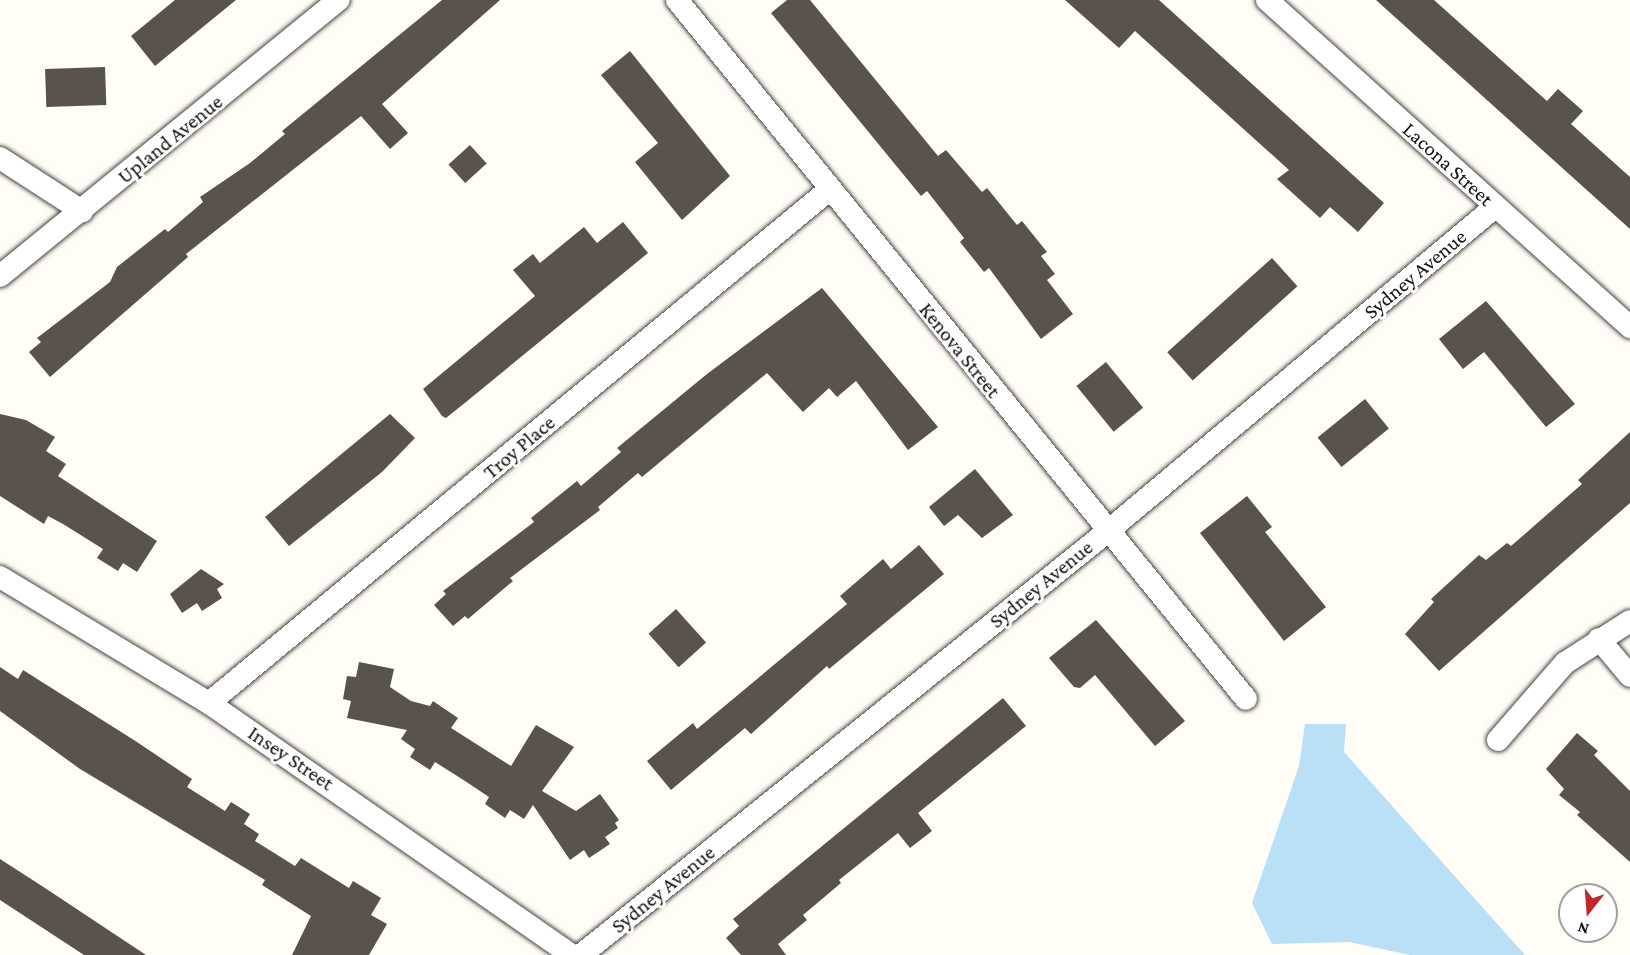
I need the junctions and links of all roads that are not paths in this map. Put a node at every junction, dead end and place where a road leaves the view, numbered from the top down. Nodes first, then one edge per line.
1 (339, 0) edge
2 (677, 0) edge
3 (1267, 0) edge
4 (0, 158) edge
5 (829, 190) junction
6 (1495, 207) junction
7 (82, 211) junction
8 (0, 276) edge
9 (1630, 327) edge
10 (1108, 531) junction
11 (0, 577) edge
12 (1630, 621) edge
13 (1599, 639) junction
14 (1630, 676) edge
15 (1246, 699) dead end
16 (208, 703) junction
17 (1498, 740) dead end
18 (571, 955) edge
19 (581, 955) edge

1 - 7 street, Upland Avenue
2 - 5 street, Kenova Street
3 - 6 street, Lacona Street
4 - 7 street
5 - 10 street, Kenova Street
5 - 16 street, Troy Place
6 - 9 street, Lacona Street
6 - 10 street, Sydney Avenue
7 - 8 street, Upland Avenue
10 - 15 street, Kenova Street
10 - 19 street, Sydney Avenue
11 - 16 street, Insey Street
12 - 13 street
13 - 14 street
13 - 17 street
16 - 18 street, Insey Street

